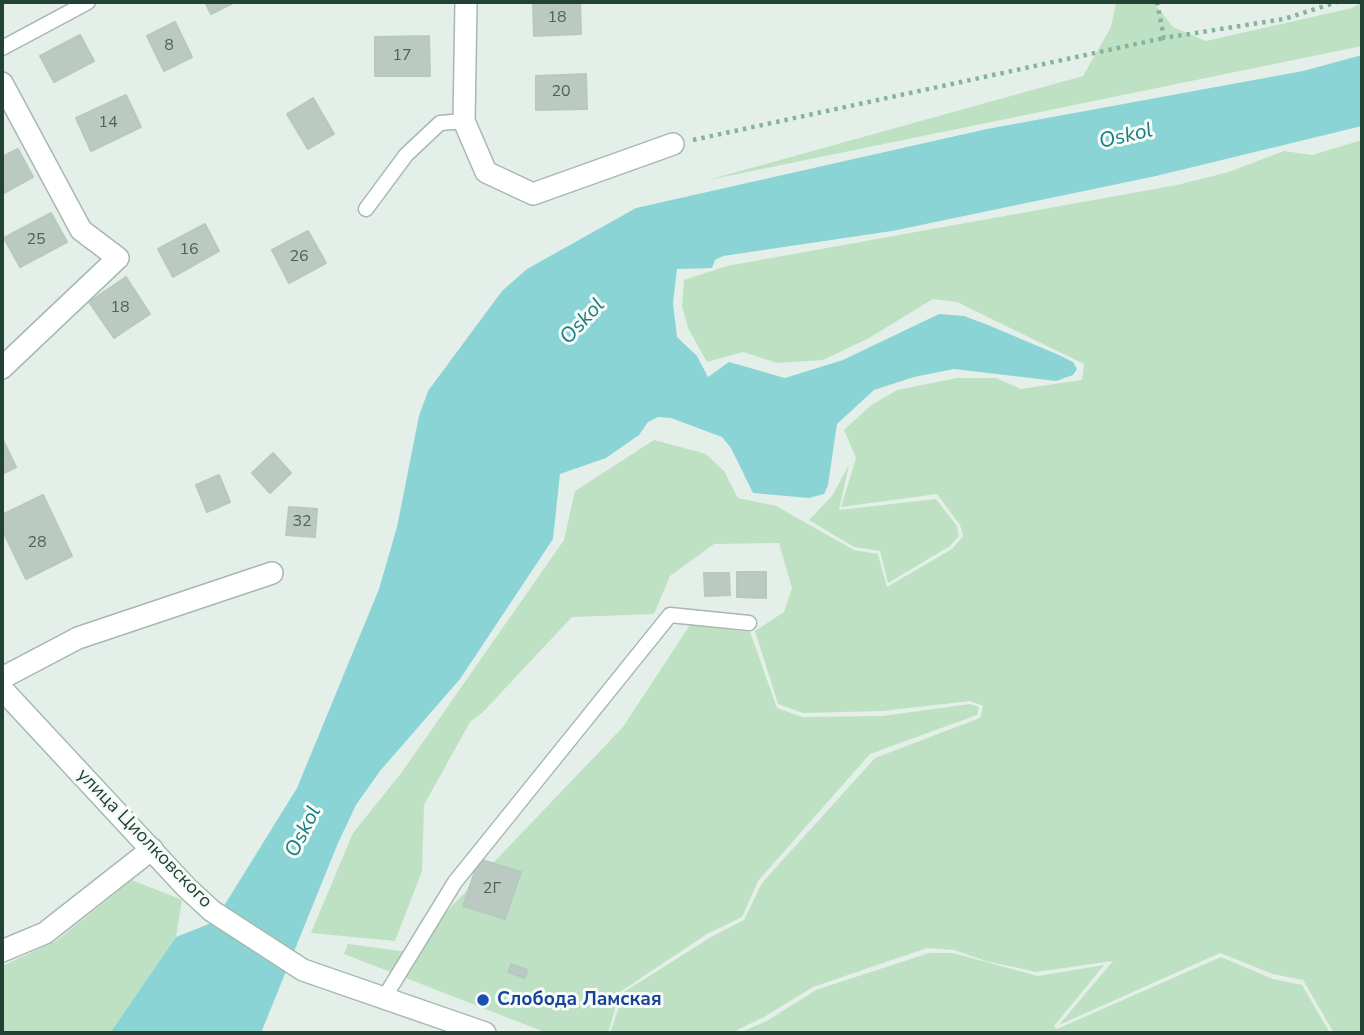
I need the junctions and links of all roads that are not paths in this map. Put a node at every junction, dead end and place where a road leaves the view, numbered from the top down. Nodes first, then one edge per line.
1 (88, 2) edge
2 (466, 2) edge
3 (2, 48) edge
4 (2, 83) edge
5 (464, 121) junction
6 (673, 144) road end
7 (366, 209) dead end
8 (2, 368) edge
9 (272, 573) dead end
10 (749, 623) dead end
11 (2, 678) edge
12 (2, 688) edge
13 (152, 849) junction
14 (2, 951) edge
15 (384, 998) junction
16 (485, 1033) edge

1 - 3 lane
2 - 5 street
4 - 8 street
5 - 6 street
5 - 7 lane
9 - 11 street
10 - 15 lane
12 - 13 street, улица Циолковского
13 - 14 street
13 - 15 street, улица Циолковского
15 - 16 street, улица Циолковского

